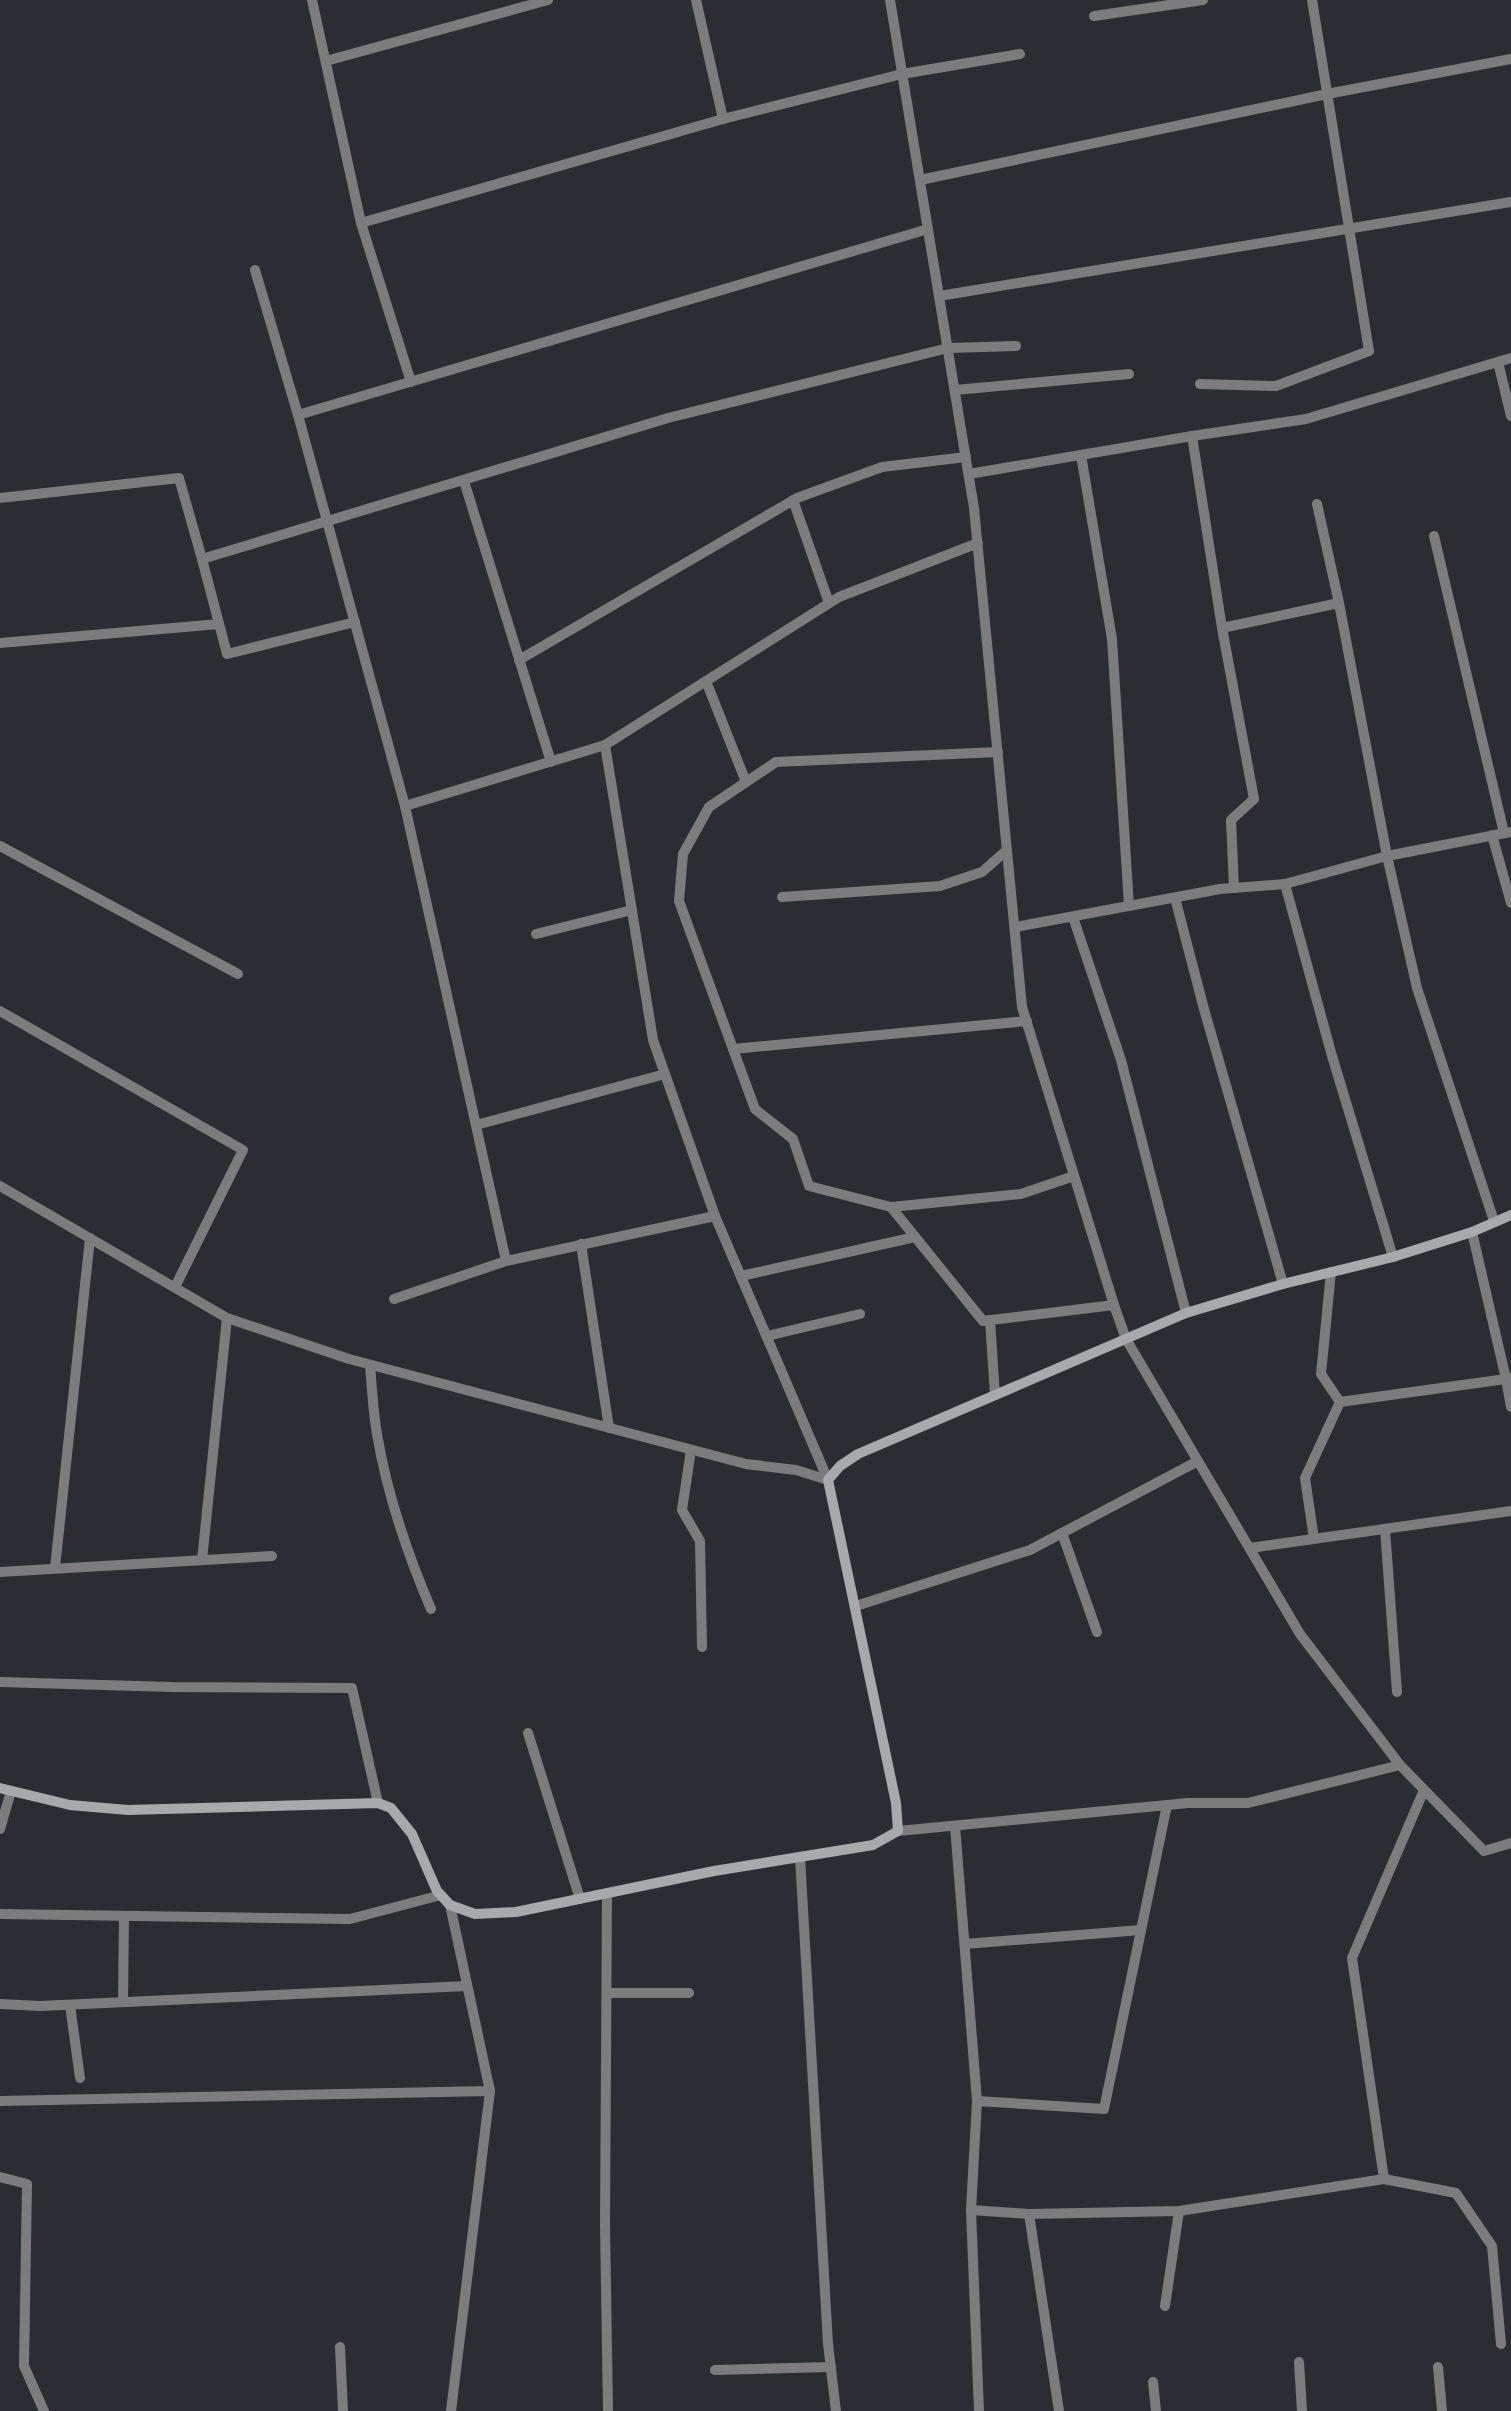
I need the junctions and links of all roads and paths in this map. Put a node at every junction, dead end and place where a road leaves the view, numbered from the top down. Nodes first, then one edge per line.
1 (312, 0) edge
2 (548, 0) edge
3 (696, 0) edge
4 (890, 0) edge
5 (1203, 0) edge
6 (1312, 0) edge
7 (1094, 16) dead end
8 (1020, 54) dead end
9 (1511, 59) edge
10 (326, 62) junction
11 (902, 74) junction
12 (1328, 94) junction
13 (723, 120) junction
14 (920, 180) junction
15 (1511, 202) edge
16 (361, 223) junction
17 (1349, 228) junction
18 (928, 229) junction
19 (255, 270) dead end
20 (939, 296) junction
21 (1016, 346) dead end
22 (948, 348) junction
23 (1511, 358) edge
24 (1498, 362) junction
25 (1129, 374) dead end
26 (411, 382) junction
27 (1200, 384) dead end
28 (955, 390) junction
29 (298, 415) junction
30 (1511, 416) edge
31 (1192, 436) junction
32 (1081, 455) junction
33 (966, 458) junction
34 (969, 474) junction
35 (464, 481) junction
36 (0, 498) edge
37 (793, 500) junction
38 (1317, 504) dead end
39 (327, 522) junction
40 (1434, 536) dead end
41 (978, 543) junction
42 (202, 559) junction
43 (829, 603) junction
44 (1339, 604) junction
45 (355, 622) junction
46 (219, 624) junction
47 (1222, 628) junction
48 (0, 643) edge
49 (520, 660) junction
50 (706, 681) junction
51 (605, 745) junction
52 (998, 752) junction
53 (551, 762) junction
54 (746, 782) junction
55 (405, 806) junction
56 (1508, 832) edge
57 (1492, 835) junction
58 (0, 846) edge
59 (1007, 850) junction
60 (1387, 856) junction
61 (1285, 884) junction
62 (1234, 888) junction
63 (782, 896) dead end
64 (1175, 898) junction
65 (1511, 903) edge
66 (1129, 906) junction
67 (632, 910) junction
68 (1073, 916) junction
69 (1015, 927) junction
70 (536, 934) dead end
71 (238, 974) dead end
72 (0, 1011) edge
73 (1027, 1021) junction
74 (733, 1049) junction
75 (665, 1074) junction
76 (476, 1125) junction
77 (1074, 1176) junction
78 (0, 1186) edge
79 (891, 1208) junction
80 (1511, 1215) edge
81 (716, 1216) junction
82 (1494, 1221) junction
83 (1472, 1232) junction
84 (915, 1237) junction
85 (90, 1238) junction
86 (581, 1244) junction
87 (1393, 1257) junction
88 (506, 1260) junction
89 (1331, 1272) junction
90 (741, 1276) junction
91 (1283, 1284) junction
92 (175, 1287) junction
93 (394, 1299) dead end
94 (1114, 1305) junction
95 (1186, 1313) junction
96 (860, 1314) dead end
97 (227, 1318) junction
98 (990, 1320) junction
99 (766, 1336) junction
100 (1126, 1338) junction
101 (370, 1365) junction
102 (1509, 1379) edge
103 (995, 1396) junction
104 (1340, 1402) junction
105 (1511, 1406) edge
106 (609, 1428) junction
107 (691, 1450) junction
108 (1198, 1461) junction
109 (828, 1480) junction
110 (1511, 1511) edge
111 (1385, 1529) junction
112 (1062, 1533) junction
113 (1314, 1539) junction
114 (1250, 1548) junction
115 (272, 1556) dead end
116 (202, 1560) junction
117 (55, 1568) junction
118 (0, 1572) edge
119 (856, 1606) junction
120 (431, 1609) dead end
121 (1097, 1632) dead end
122 (702, 1647) dead end
123 (0, 1682) edge
124 (1397, 1692) dead end
125 (528, 1733) dead end
126 (1400, 1765) junction
127 (0, 1788) edge
128 (1424, 1790) junction
129 (11, 1791) junction
130 (378, 1802) junction
131 (1167, 1805) junction
132 (956, 1826) junction
133 (0, 1829) edge
134 (898, 1831) junction
135 (1511, 1843) edge
136 (800, 1857) junction
137 (608, 1893) junction
138 (441, 1896) junction
139 (580, 1899) junction
140 (450, 1905) junction
141 (0, 1914) edge
142 (124, 1916) junction
143 (1141, 1930) junction
144 (965, 1944) junction
145 (467, 1986) junction
146 (607, 1993) junction
147 (690, 1993) dead end
148 (123, 2002) junction
149 (0, 2004) edge
150 (70, 2005) junction
151 (80, 2078) dead end
152 (490, 2091) junction
153 (0, 2101) edge
154 (977, 2101) junction
155 (0, 2178) edge
156 (1384, 2179) junction
157 (971, 2210) junction
158 (1179, 2211) junction
159 (1029, 2214) junction
160 (1164, 2306) dead end
161 (1501, 2344) dead end
162 (340, 2347) dead end
163 (1299, 2362) dead end
164 (831, 2367) junction
165 (1438, 2367) dead end
166 (715, 2370) dead end
167 (1153, 2382) dead end
168 (44, 2411) edge
169 (343, 2411) edge
170 (451, 2411) edge
171 (608, 2411) edge
172 (836, 2411) edge
173 (979, 2411) edge
174 (1059, 2411) edge
175 (1156, 2411) edge
176 (1302, 2411) edge
177 (1442, 2411) edge

1 - 10 street
2 - 10 street
3 - 13 street
4 - 11 street
5 - 7 street
6 - 12 street
8 - 11 street
9 - 12 street
10 - 16 street
11 - 13 street
11 - 14 street
12 - 14 street
12 - 17 street
13 - 16 street
14 - 18 street
15 - 17 street
16 - 26 street
17 - 20 street
17 - 27 street
18 - 20 street
18 - 26 street
19 - 29 street
20 - 22 street
21 - 22 street
22 - 28 street
22 - 35 street
23 - 24 street
24 - 30 street
24 - 31 street
25 - 28 street
26 - 29 street
28 - 33 street
29 - 39 street
31 - 32 street
31 - 47 street
32 - 34 street
32 - 66 street
33 - 34 street
33 - 37 street
34 - 41 street
35 - 39 street
35 - 49 street
36 - 42 street
37 - 43 street
37 - 49 street
38 - 44 street
39 - 42 street
39 - 45 street
40 - 56 street
41 - 43 street
41 - 52 street
42 - 46 street
43 - 50 street
44 - 47 street
44 - 60 street
45 - 46 street
45 - 55 street
46 - 48 street
47 - 62 street
49 - 53 street
50 - 51 street
50 - 54 street
51 - 53 street
51 - 67 street
52 - 54 street
52 - 59 street
53 - 55 street
54 - 74 street
55 - 76 street
56 - 57 street
57 - 60 street
57 - 65 street
58 - 71 street
59 - 63 street
59 - 69 street
60 - 61 street
60 - 82 street
61 - 62 street
61 - 87 street
62 - 64 street
64 - 66 street
64 - 91 street
66 - 68 street
67 - 70 street
67 - 75 street
68 - 69 street
68 - 95 street
69 - 73 street
72 - 92 street
73 - 74 street
73 - 77 street
74 - 79 street
75 - 76 street
75 - 81 street
76 - 88 street
77 - 79 street
77 - 94 street
78 - 85 street
79 - 84 street
80 - 82 street
81 - 86 street
81 - 90 street
82 - 83 street
83 - 87 street
83 - 102 street
84 - 90 street
84 - 98 street
85 - 92 street
85 - 117 street
86 - 88 street
86 - 106 street
87 - 89 street
88 - 93 street
89 - 91 street
89 - 104 street
90 - 99 street
91 - 95 street
92 - 97 street
94 - 98 street
94 - 100 street
95 - 100 street
96 - 99 street
97 - 101 street
97 - 116 street
98 - 103 street
99 - 109 street
100 - 103 street
100 - 108 street
101 - 106 street
101 - 120 street
102 - 104 street
102 - 105 street
103 - 109 street
104 - 113 street
106 - 107 street
107 - 109 street
107 - 122 street
108 - 112 street
108 - 114 street
109 - 119 street
110 - 111 street
111 - 113 street
111 - 124 street
112 - 119 street
112 - 121 street
113 - 114 street
114 - 126 street
115 - 116 street
116 - 117 street
117 - 118 street
119 - 134 street
123 - 130 street
125 - 139 street
126 - 128 street
126 - 131 street
127 - 129 street
128 - 135 street
128 - 156 street
129 - 130 street
129 - 133 street
130 - 138 street
131 - 132 street
131 - 143 street
132 - 134 street
132 - 144 street
134 - 136 street
136 - 137 street
136 - 164 street
137 - 139 street
137 - 146 street
138 - 140 street
138 - 142 street
139 - 140 street
140 - 145 street
141 - 142 street
142 - 148 street
143 - 144 street
143 - 154 street
144 - 154 street
145 - 148 street
145 - 152 street
146 - 147 street
146 - 171 street
148 - 150 street
149 - 150 street
150 - 151 street
152 - 153 street
152 - 170 street
154 - 157 street
155 - 168 street
156 - 158 street
156 - 161 street
157 - 159 street
157 - 173 street
158 - 159 street
158 - 160 street
159 - 174 street
162 - 169 street
163 - 176 street
164 - 166 street
164 - 172 street
165 - 177 street
167 - 175 street

